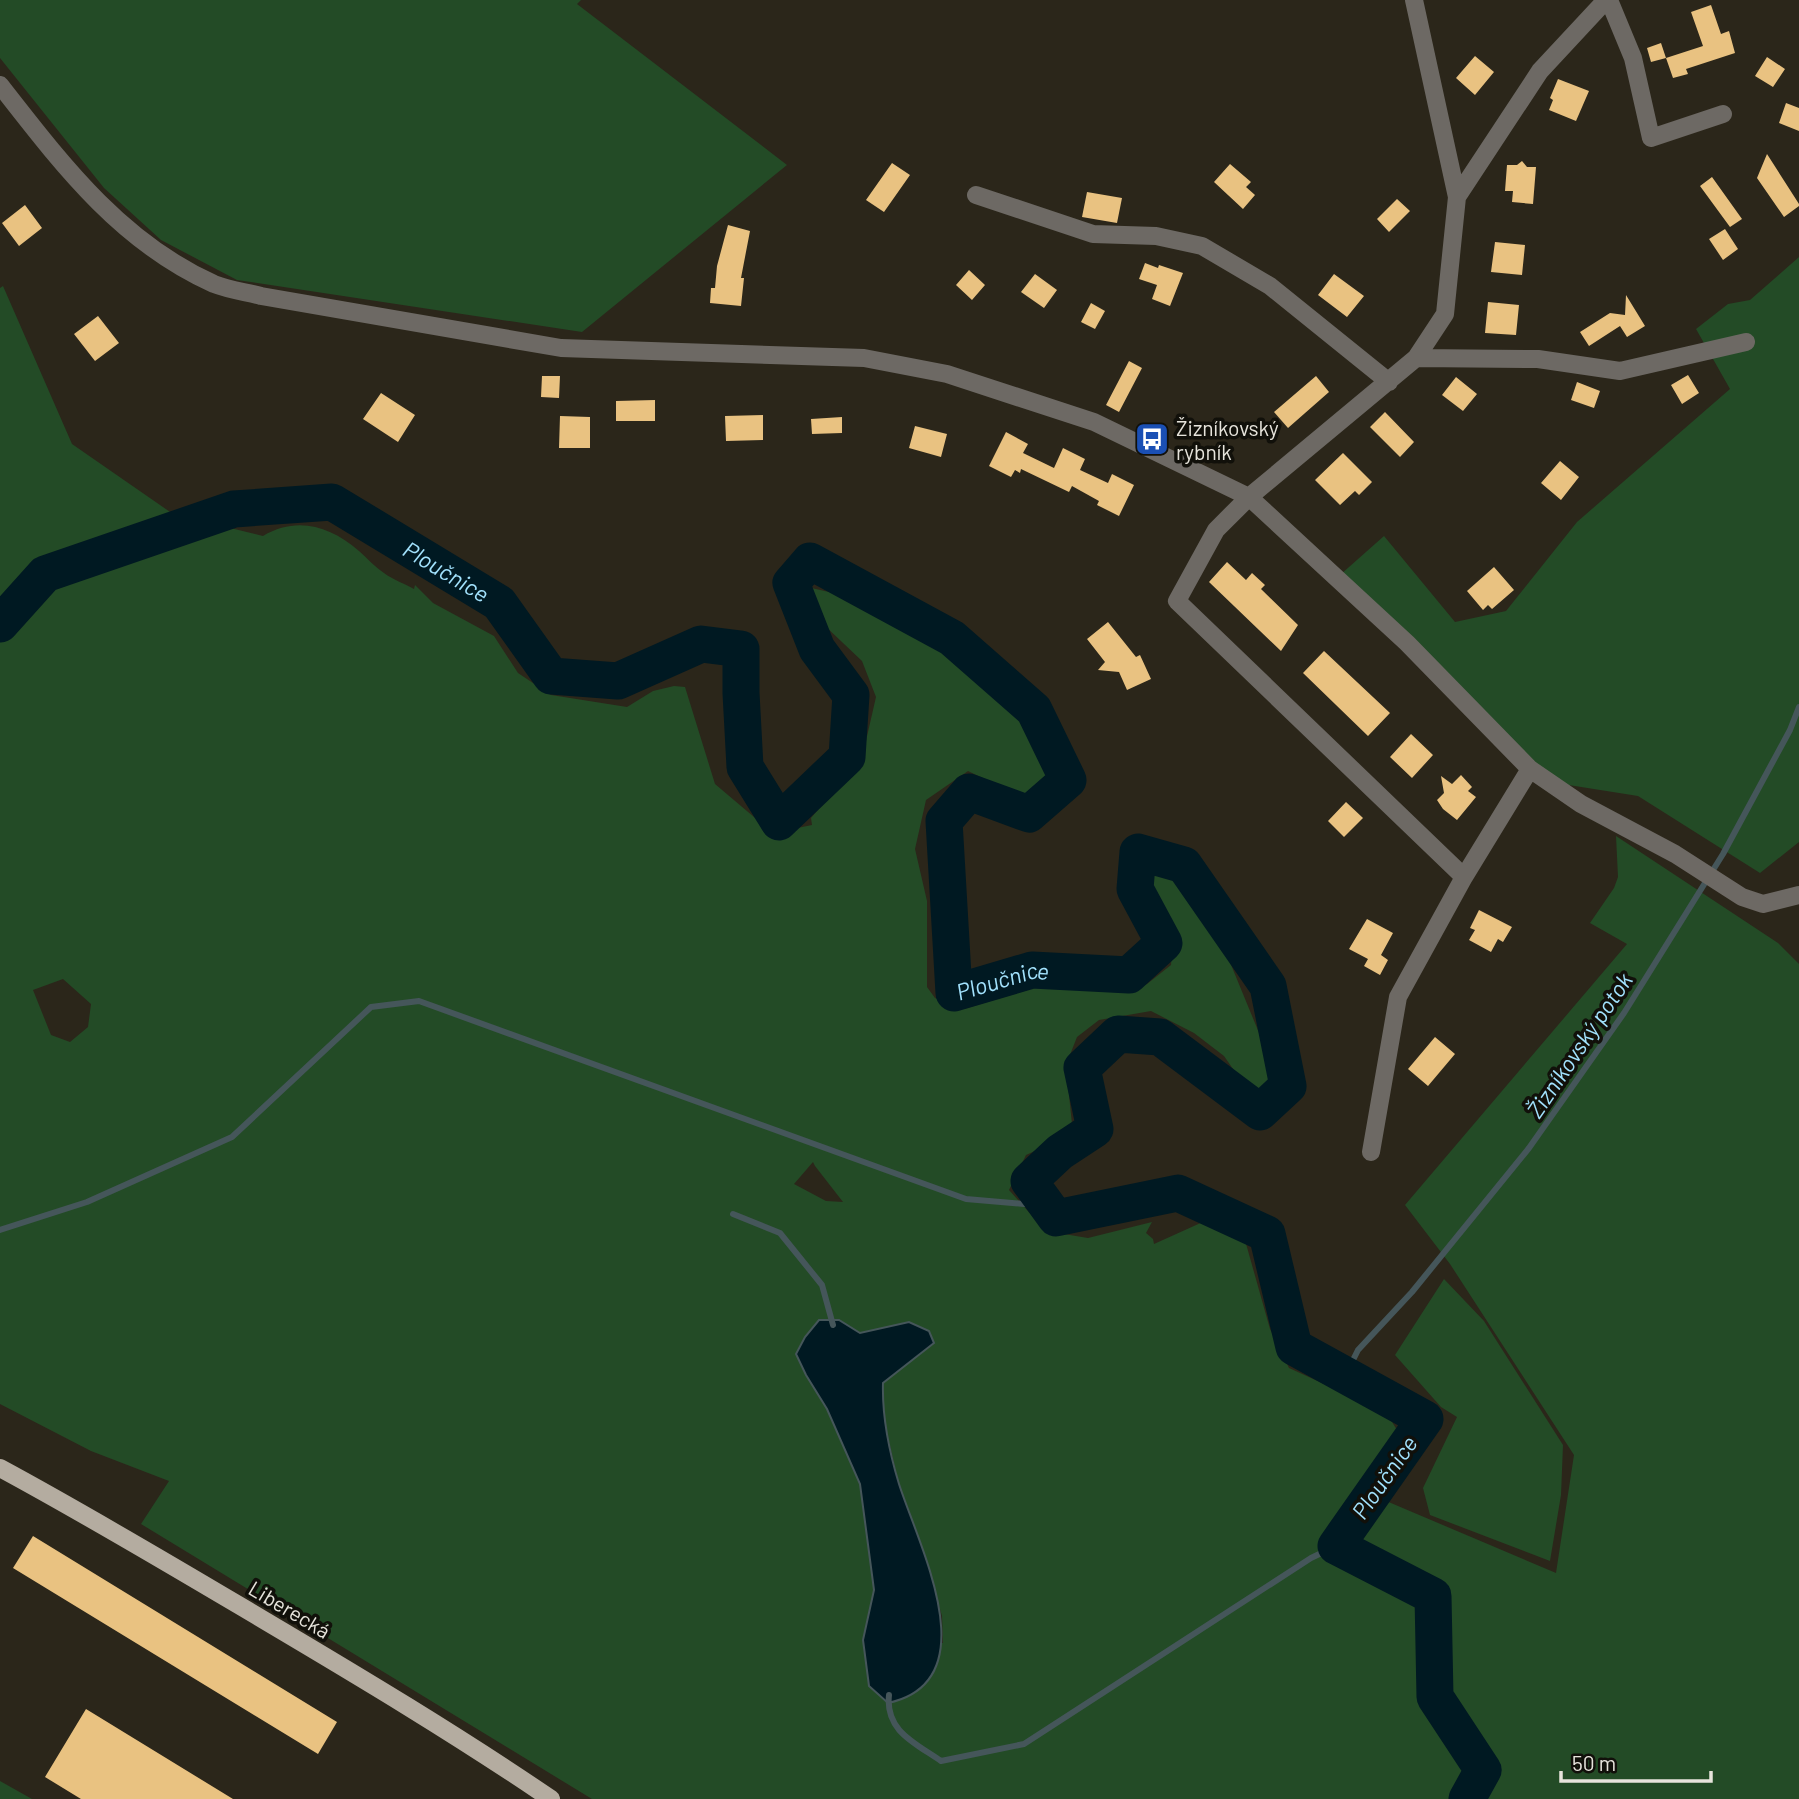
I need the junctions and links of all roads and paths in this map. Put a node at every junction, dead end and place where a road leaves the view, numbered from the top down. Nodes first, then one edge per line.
1 (1414, 0) edge
2 (1607, 0) edge
3 (0, 85) edge
4 (1723, 114) dead end
5 (976, 195) dead end
6 (1457, 197) junction
7 (1746, 342) dead end
8 (1416, 358) junction
9 (1389, 382) junction
10 (1249, 497) junction
11 (1530, 769) junction
12 (1464, 877) junction
13 (1799, 895) edge
14 (1370, 1152) dead end
15 (0, 1468) edge
16 (551, 1799) edge

1 - 6 street
2 - 4 street
2 - 6 street
3 - 10 street
5 - 9 street
6 - 8 street
7 - 8 street
8 - 9 street
9 - 10 street
10 - 11 street
10 - 12 street
11 - 12 street
11 - 13 street
12 - 14 street
15 - 16 main road, Liberecká

